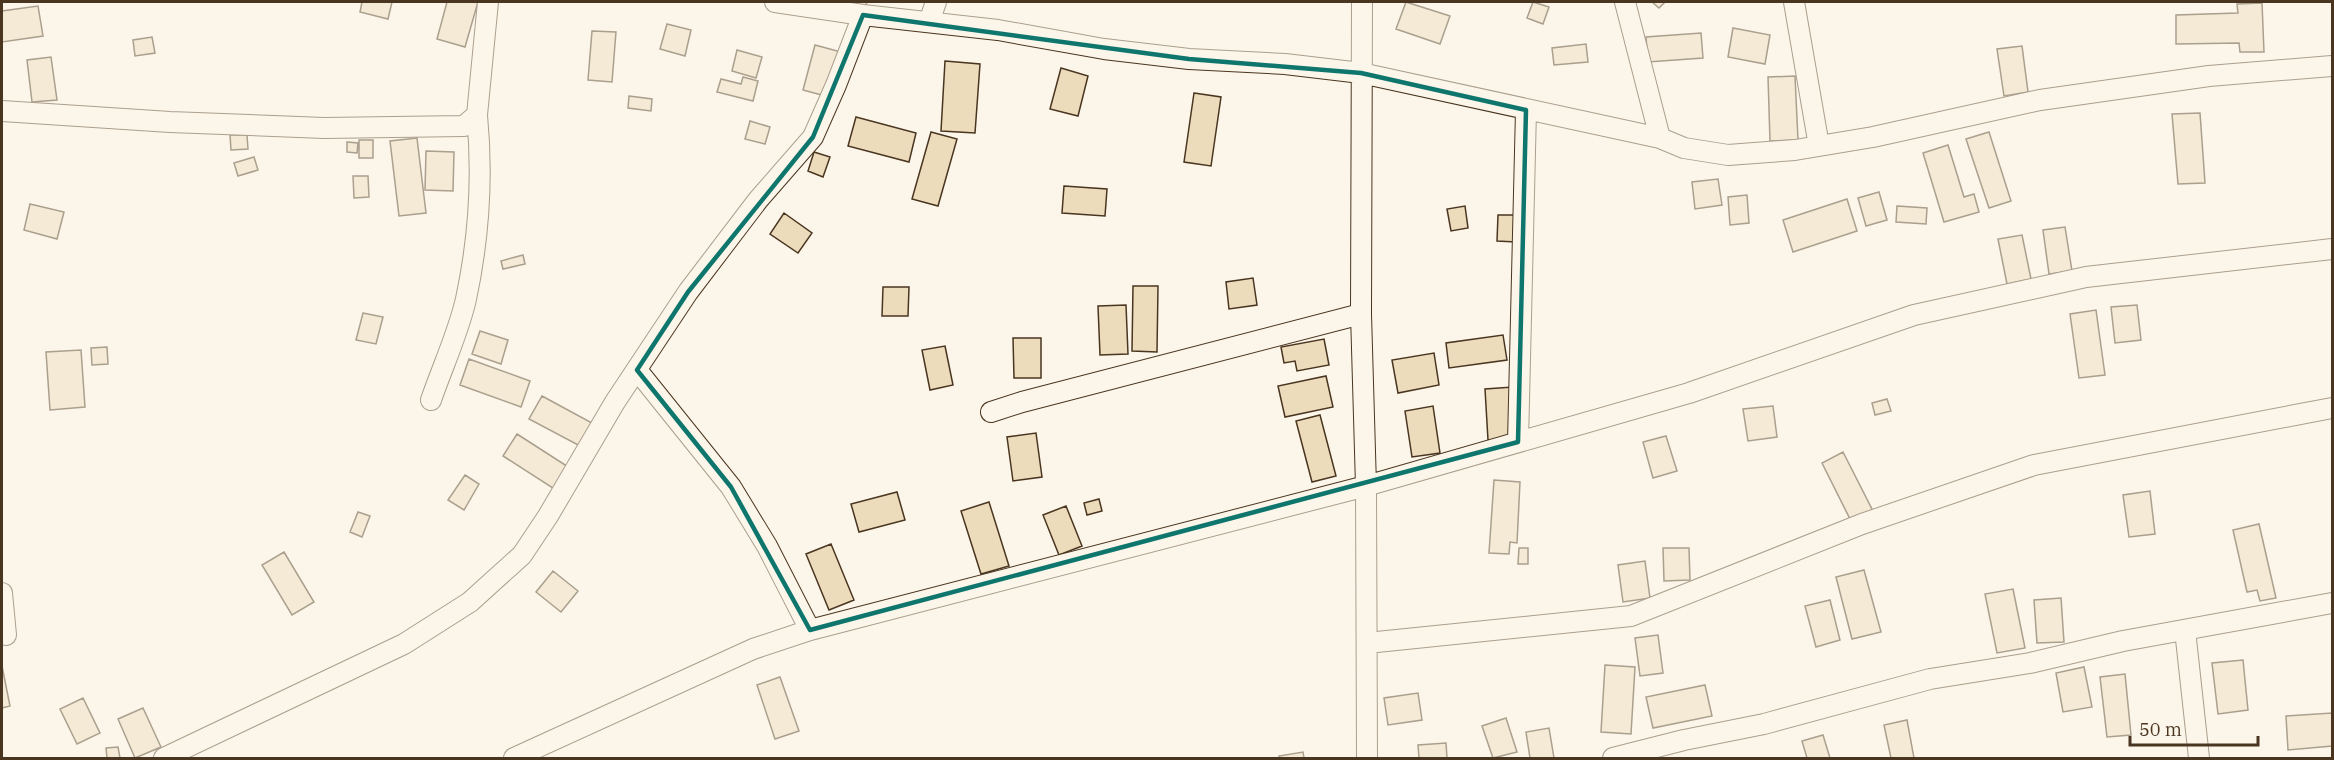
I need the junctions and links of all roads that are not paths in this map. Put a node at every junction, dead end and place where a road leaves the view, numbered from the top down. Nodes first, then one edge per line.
1 (488, 2) edge
2 (775, 2) edge
3 (936, 2) edge
4 (1362, 2) edge
5 (1625, 2) edge
6 (1794, 2) edge
7 (863, 15) junction
8 (929, 22) junction
9 (2332, 66) edge
10 (1361, 73) junction
11 (1526, 110) junction
12 (2, 111) edge
13 (477, 116) junction
14 (1660, 138) junction
15 (1819, 147) junction
16 (2332, 249) edge
17 (1361, 314) junction
18 (637, 370) junction
19 (431, 400) dead end
20 (2332, 408) edge
21 (991, 412) dead end
22 (1518, 442) junction
23 (1366, 486) junction
24 (2, 593) edge
25 (2332, 603) edge
26 (810, 630) junction
27 (2186, 630) junction
28 (6, 635) dead end
29 (1367, 642) junction
30 (522, 756) edge
31 (164, 759) edge
32 (1367, 759) edge
33 (1612, 759) edge
34 (2199, 759) edge

1 - 13 street
2 - 7 street
3 - 8 street
4 - 10 street
5 - 14 street
6 - 15 street
7 - 8 street
7 - 18 street
8 - 10 street
9 - 15 street
10 - 11 street
10 - 17 street
11 - 14 street
11 - 22 street
12 - 13 street
13 - 19 street
14 - 15 street
16 - 22 street
17 - 21 street
17 - 23 street
18 - 26 street
18 - 31 street
20 - 29 street
22 - 23 street
23 - 26 street
23 - 29 street
24 - 28 street
25 - 27 street
26 - 30 street
27 - 33 street
27 - 34 street
29 - 32 street

